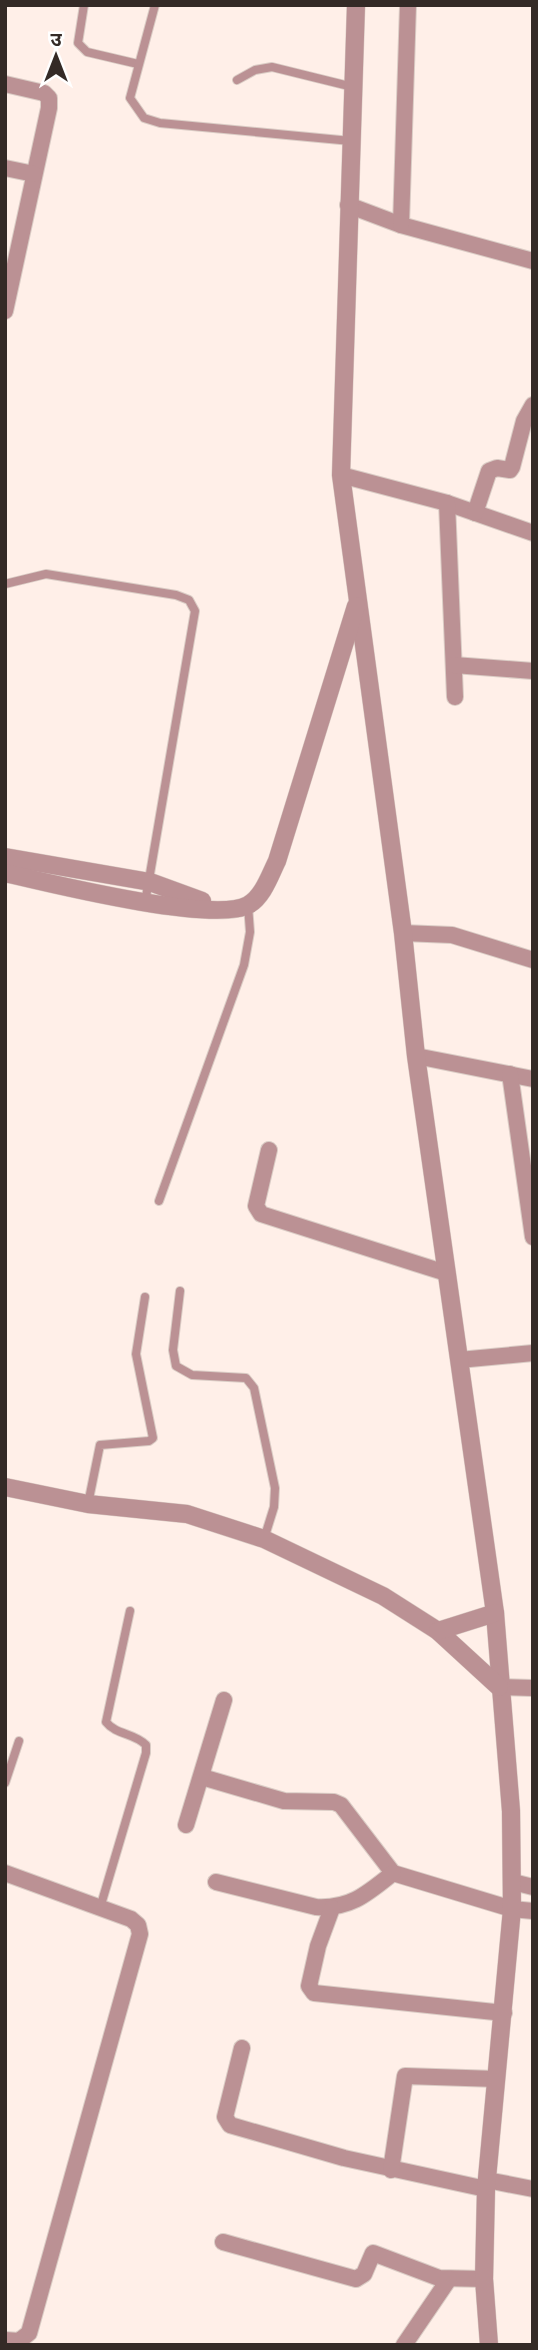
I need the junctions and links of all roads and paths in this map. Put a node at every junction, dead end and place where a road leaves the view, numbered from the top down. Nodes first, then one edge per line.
1 (84, 5) edge
2 (155, 5) edge
3 (356, 5) edge
4 (408, 5) edge
5 (138, 64) junction
6 (237, 80) dead end
7 (5, 83) edge
8 (353, 87) junction
9 (351, 141) junction
10 (5, 168) edge
11 (34, 174) junction
12 (348, 205) junction
13 (401, 225) junction
14 (11, 251) edge
15 (533, 261) edge
16 (5, 310) edge
17 (533, 405) edge
18 (341, 475) junction
19 (447, 503) junction
20 (475, 513) junction
21 (533, 533) edge
22 (5, 584) edge
23 (357, 602) junction
24 (454, 665) junction
25 (533, 671) edge
26 (455, 697) dead end
27 (5, 857) edge
28 (5, 873) edge
29 (150, 882) junction
30 (145, 904) junction
31 (248, 905) junction
32 (225, 910) junction
33 (403, 933) junction
34 (533, 960) edge
35 (416, 1056) junction
36 (510, 1074) junction
37 (533, 1079) edge
38 (269, 1150) dead end
39 (159, 1200) dead end
40 (533, 1237) edge
41 (446, 1273) junction
42 (180, 1291) dead end
43 (145, 1297) dead end
44 (533, 1353) edge
45 (459, 1360) junction
46 (5, 1487) edge
47 (88, 1504) junction
48 (264, 1539) junction
49 (130, 1611) dead end
50 (495, 1613) junction
51 (438, 1631) junction
52 (499, 1687) junction
53 (533, 1688) edge
54 (223, 1700) dead end
55 (19, 1741) dead end
56 (202, 1777) junction
57 (5, 1783) edge
58 (186, 1825) dead end
59 (5, 1873) edge
60 (393, 1873) junction
61 (216, 1882) dead end
62 (513, 1882) junction
63 (533, 1886) edge
64 (100, 1908) junction
65 (332, 1908) junction
66 (512, 1909) junction
67 (533, 1911) edge
68 (504, 2013) junction
69 (242, 2048) dead end
70 (496, 2079) junction
71 (391, 2170) junction
72 (486, 2185) junction
73 (533, 2189) edge
74 (223, 2242) dead end
75 (449, 2279) junction
76 (484, 2279) junction
77 (5, 2340) edge
78 (404, 2345) edge
79 (489, 2345) edge

1 - 5 lane
2 - 5 lane
3 - 8 street
4 - 13 street
5 - 9 lane
6 - 8 lane
7 - 11 street
8 - 9 street
9 - 12 street
10 - 11 street
11 - 14 street
12 - 13 street
12 - 18 street
13 - 15 street
14 - 16 street
17 - 20 street
18 - 19 street
18 - 23 street
19 - 20 street
19 - 24 street
20 - 21 street
22 - 29 lane
23 - 31 street
23 - 33 street
24 - 25 street
24 - 26 street
27 - 29 street
28 - 30 street
29 - 30 lane
29 - 32 street
30 - 32 street
31 - 32 street
31 - 39 lane
33 - 34 street
33 - 35 street
35 - 36 street
35 - 41 street
36 - 37 street
36 - 40 street
38 - 41 street
41 - 45 street
42 - 48 lane
43 - 47 lane
44 - 45 street
45 - 50 street
46 - 47 street
47 - 48 street
48 - 51 street
49 - 64 lane
50 - 51 street
50 - 52 street
51 - 52 street
52 - 53 street
52 - 62 street
54 - 56 street
55 - 57 lane
56 - 58 street
56 - 60 street
59 - 64 street
60 - 65 street
60 - 66 street
61 - 65 street
62 - 63 street
62 - 66 street
64 - 77 street
65 - 68 street
66 - 67 street
66 - 68 street
68 - 70 street
69 - 71 street
70 - 71 street
70 - 72 street
71 - 72 street
72 - 73 street
72 - 76 street
74 - 75 street
75 - 76 street
75 - 78 street
76 - 79 street

